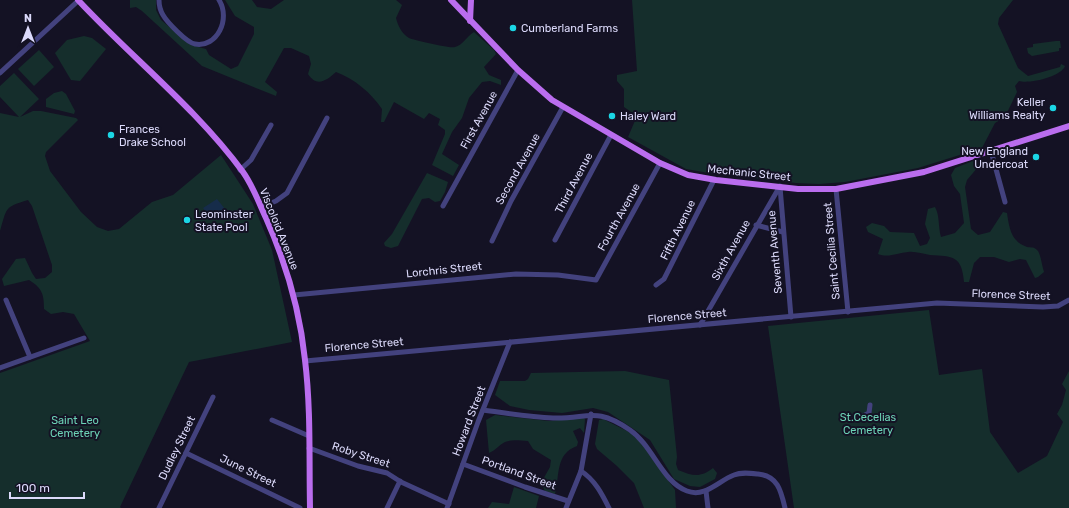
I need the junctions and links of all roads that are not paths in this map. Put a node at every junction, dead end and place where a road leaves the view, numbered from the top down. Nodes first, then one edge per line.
1 (78, 0) edge
2 (159, 0) edge
3 (219, 0) edge
4 (451, 0) edge
5 (471, 0) edge
6 (470, 21) junction
7 (518, 70) junction
8 (0, 73) edge
9 (563, 107) junction
10 (328, 118) dead end
11 (271, 125) dead end
12 (1069, 126) edge
13 (611, 135) junction
14 (991, 151) junction
15 (660, 163) junction
16 (240, 170) junction
17 (714, 180) junction
18 (780, 186) junction
19 (836, 189) junction
20 (1005, 202) dead end
21 (443, 206) dead end
22 (261, 207) junction
23 (756, 225) junction
24 (783, 232) junction
25 (555, 240) dead end
26 (492, 241) dead end
27 (596, 280) joint
28 (656, 285) dead end
29 (294, 295) junction
30 (6, 300) dead end
31 (1069, 300) edge
32 (848, 312) junction
33 (791, 317) junction
34 (700, 325) junction
35 (84, 338) dead end
36 (510, 342) junction
37 (30, 357) junction
38 (305, 361) junction
39 (0, 368) edge
40 (214, 397) dead end
41 (870, 405) dead end
42 (483, 410) junction
43 (592, 414) junction
44 (863, 416) dead end
45 (272, 420) dead end
46 (309, 436) junction
47 (309, 448) junction
48 (186, 453) junction
49 (463, 464) junction
50 (581, 471) junction
51 (400, 481) junction
52 (706, 491) junction
53 (568, 501) junction
54 (448, 506) edge
55 (158, 508) edge
56 (300, 508) edge
57 (310, 508) edge
58 (386, 508) edge
59 (566, 508) edge
60 (609, 508) edge
61 (708, 508) edge
62 (785, 508) edge

1 - 8 street
1 - 16 main road, Viscoloid Avenue
2 - 3 street
4 - 6 main road, Mechanic Street
5 - 6 main road
6 - 7 main road, Mechanic Street
7 - 9 main road, Mechanic Street
7 - 21 street, First Avenue
9 - 13 main road, Mechanic Street
9 - 26 street, Second Avenue
10 - 22 street
11 - 16 street
12 - 14 main road, Mechanic Street
13 - 15 main road, Mechanic Street
13 - 25 street, Third Avenue
14 - 19 main road, Mechanic Street
14 - 20 street
15 - 17 main road, Mechanic Street
15 - 27 street, Fourth Avenue
16 - 22 main road, Viscoloid Avenue
17 - 18 main road, Mechanic Street
17 - 28 street, Fifth Avenue
18 - 19 main road, Mechanic Street
18 - 23 street, Sixth Avenue
18 - 24 street, Seventh Avenue
19 - 32 street, Saint Cecilia Street
22 - 29 main road, Viscoloid Avenue
23 - 24 street
23 - 34 street, Sixth Avenue
24 - 33 street, Seventh Avenue
27 - 29 street, Lorchris Street
29 - 38 main road, Viscoloid Avenue
30 - 37 street
31 - 32 street, Florence Street
32 - 33 street, Florence Street
33 - 34 street, Florence Street
34 - 36 street, Florence Street
35 - 37 street
36 - 38 street, Florence Street
36 - 42 street, Howard Street
37 - 39 street
38 - 46 main road, Viscoloid Avenue
40 - 48 street, Dudley Street
41 - 44 street
42 - 43 street
42 - 49 street, Howard Street
43 - 50 street
43 - 52 street
45 - 46 street
46 - 47 main road, Viscoloid Avenue
47 - 51 street, Roby Street
47 - 57 main road, Viscoloid Avenue
48 - 55 street, Dudley Street
48 - 56 street, June Street
49 - 53 street, Portland Street
49 - 54 street, Howard Street
50 - 53 street
50 - 60 street
51 - 54 street, Roby Street
51 - 58 street
52 - 61 street
52 - 62 street
53 - 59 street

